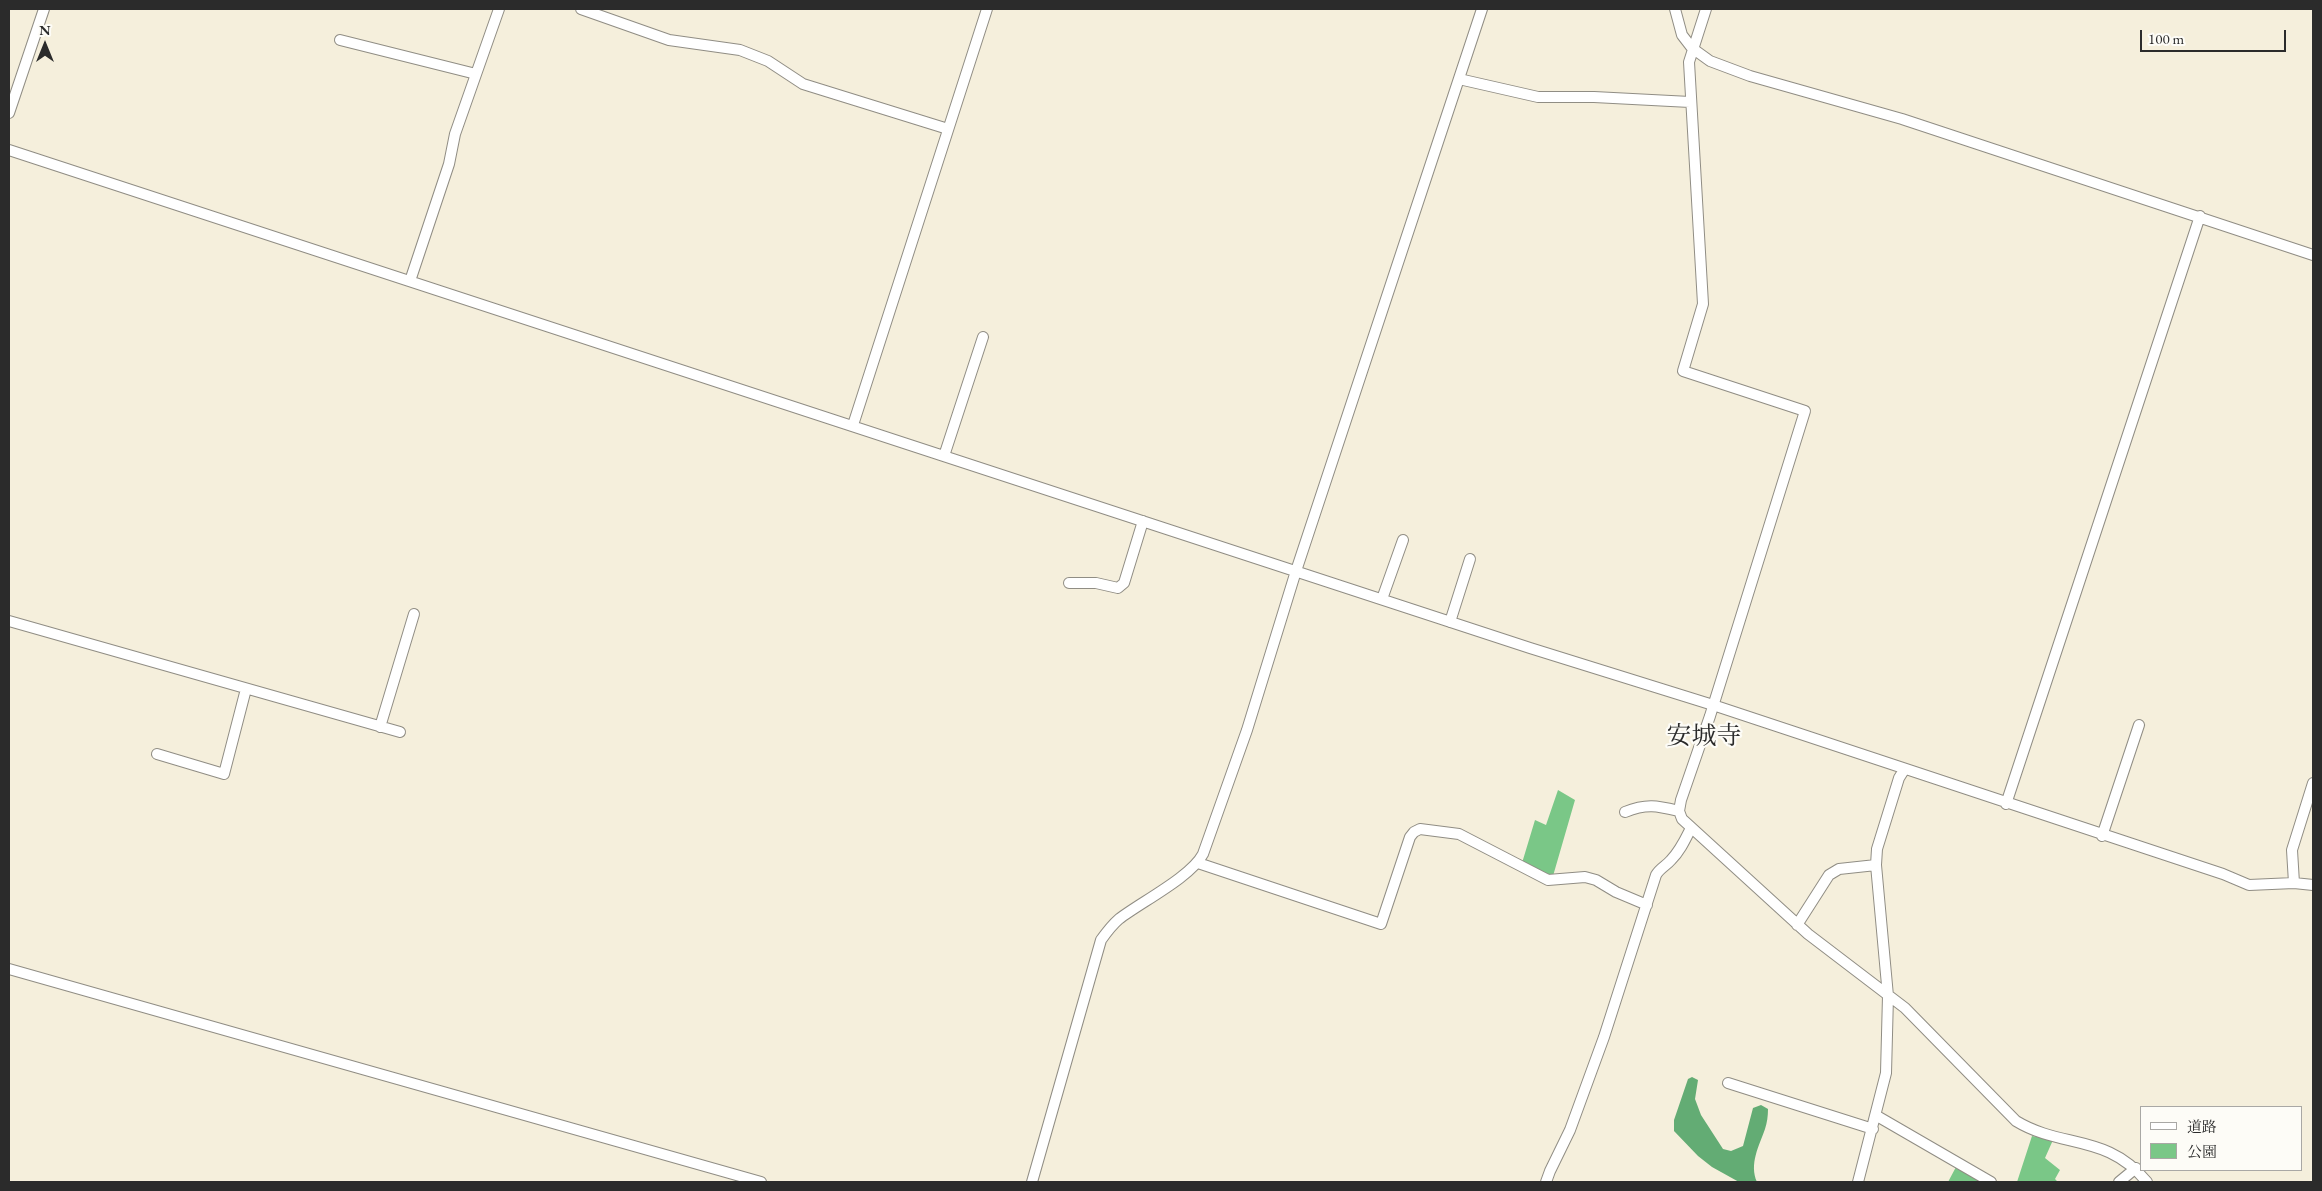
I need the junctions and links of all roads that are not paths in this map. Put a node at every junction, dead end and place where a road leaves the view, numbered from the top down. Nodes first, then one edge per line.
1 (44, 9) edge
2 (499, 9) edge
3 (581, 9) edge
4 (988, 9) edge
5 (1482, 9) edge
6 (1675, 9) edge
7 (1706, 9) edge
8 (340, 40) dead end
9 (1692, 48) junction
10 (476, 74) junction
11 (1459, 79) junction
12 (1690, 102) junction
13 (9, 113) edge
14 (948, 129) junction
15 (9, 150) edge
16 (2200, 216) junction
17 (2313, 255) edge
18 (410, 281) junction
19 (983, 337) dead end
20 (853, 425) junction
21 (944, 456) junction
22 (1143, 521) junction
23 (1403, 540) dead end
24 (1470, 559) dead end
25 (1296, 571) junction
26 (1068, 583) dead end
27 (1382, 599) junction
28 (414, 614) dead end
29 (9, 621) edge
30 (1450, 622) junction
31 (246, 689) junction
32 (1713, 706) junction
33 (2139, 725) dead end
34 (380, 727) junction
35 (400, 732) dead end
36 (157, 754) dead end
37 (1904, 770) junction
38 (2313, 783) edge
39 (2006, 804) junction
40 (1679, 811) junction
41 (1625, 812) dead end
42 (1691, 828) junction
43 (2102, 836) junction
44 (1198, 863) junction
45 (1876, 865) junction
46 (2294, 883) junction
47 (2313, 885) edge
48 (1647, 905) junction
49 (1797, 924) junction
50 (9, 969) edge
51 (1888, 996) junction
52 (1728, 1083) dead end
53 (1877, 1116) junction
54 (1873, 1129) junction
55 (2136, 1168) junction
56 (761, 1182) edge
57 (1032, 1182) edge
58 (1546, 1182) edge
59 (1858, 1182) edge
60 (1990, 1182) edge
61 (2118, 1182) edge
62 (2146, 1182) edge

1 - 13 street
2 - 10 street
3 - 14 street
4 - 14 street
5 - 11 street
6 - 9 street
7 - 9 street
8 - 10 street
9 - 12 street
9 - 16 street
10 - 18 street
11 - 12 street
11 - 25 street
12 - 32 street
14 - 20 street
15 - 18 street
16 - 17 street
16 - 39 street
18 - 20 street
19 - 21 street
20 - 21 street
21 - 22 street
22 - 25 street
22 - 26 street
23 - 27 street
24 - 30 street
25 - 27 street
25 - 44 street
27 - 30 street
28 - 34 street
29 - 31 street
30 - 32 street
31 - 34 street
31 - 36 street
32 - 37 street
32 - 40 street
33 - 43 street
34 - 35 street
37 - 39 street
37 - 45 street
38 - 46 street
39 - 43 street
40 - 41 street
40 - 42 street
42 - 48 street
42 - 49 street
43 - 46 street
44 - 48 street
44 - 57 street
45 - 49 street
45 - 51 street
46 - 47 street
48 - 58 street
49 - 51 street
50 - 56 street
51 - 53 street
51 - 55 street
52 - 54 street
53 - 54 street
53 - 60 street
54 - 59 street
55 - 61 street
55 - 62 street

